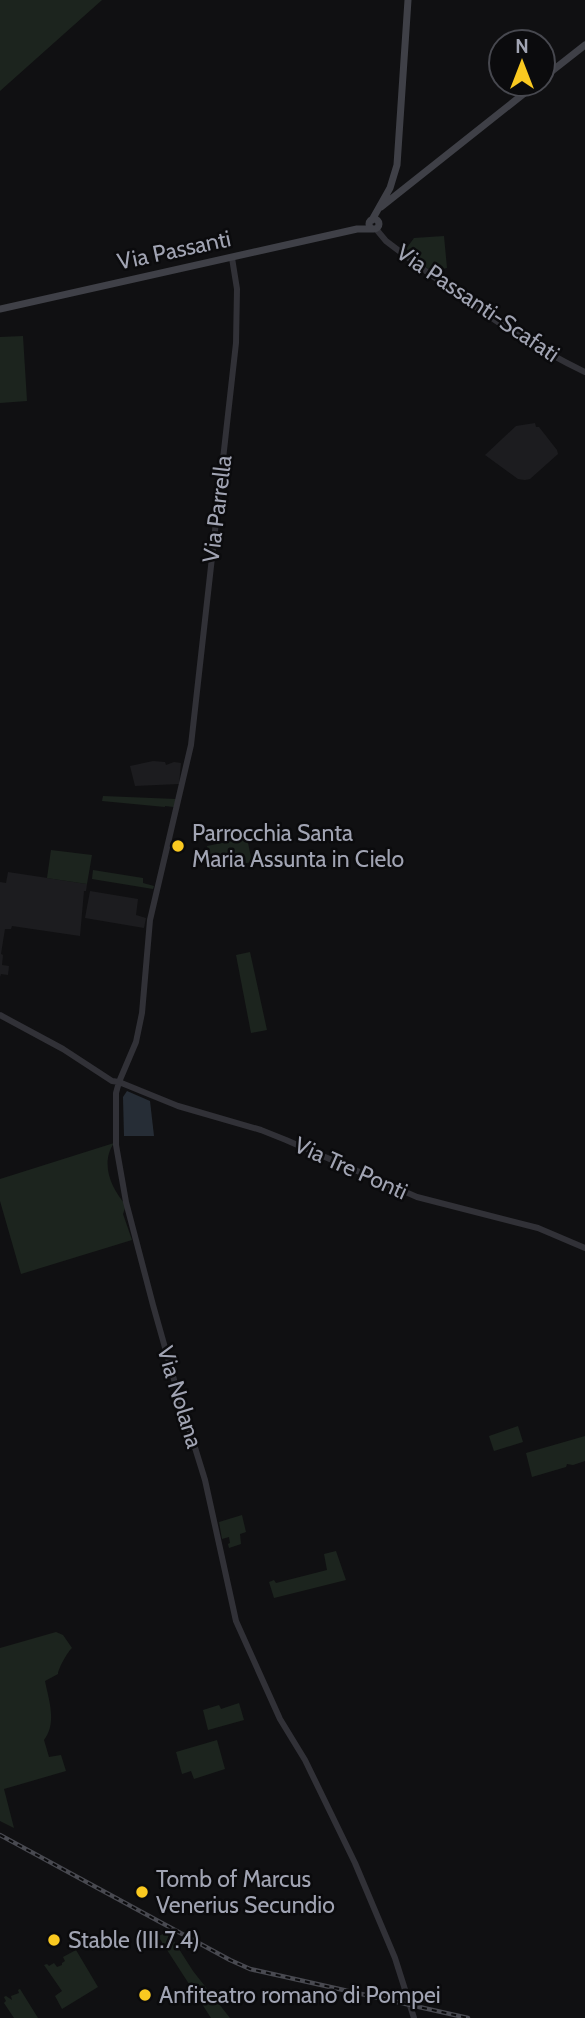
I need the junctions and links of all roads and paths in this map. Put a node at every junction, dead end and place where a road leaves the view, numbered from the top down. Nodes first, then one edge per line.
1 (408, 0) edge
2 (585, 45) edge
3 (557, 67) edge
4 (519, 98) edge
5 (381, 207) junction
6 (374, 224) junction
7 (232, 258) junction
8 (0, 309) edge
9 (585, 372) edge
10 (188, 761) joint
11 (0, 1014) edge
12 (119, 1082) junction
13 (585, 1248) edge
14 (414, 2018) edge

1 - 5 main road
2 - 3 main road
4 - 5 main road
5 - 6 main road
6 - 7 main road, Via Passanti
6 - 9 street, Via Passanti-Scafati
7 - 8 main road, Via Passanti
7 - 10 street, Via Parrella
10 - 12 street, Via Nolana
11 - 12 street, Via Tre Ponti
12 - 13 street, Via Tre Ponti
12 - 14 street, Via Nolana

